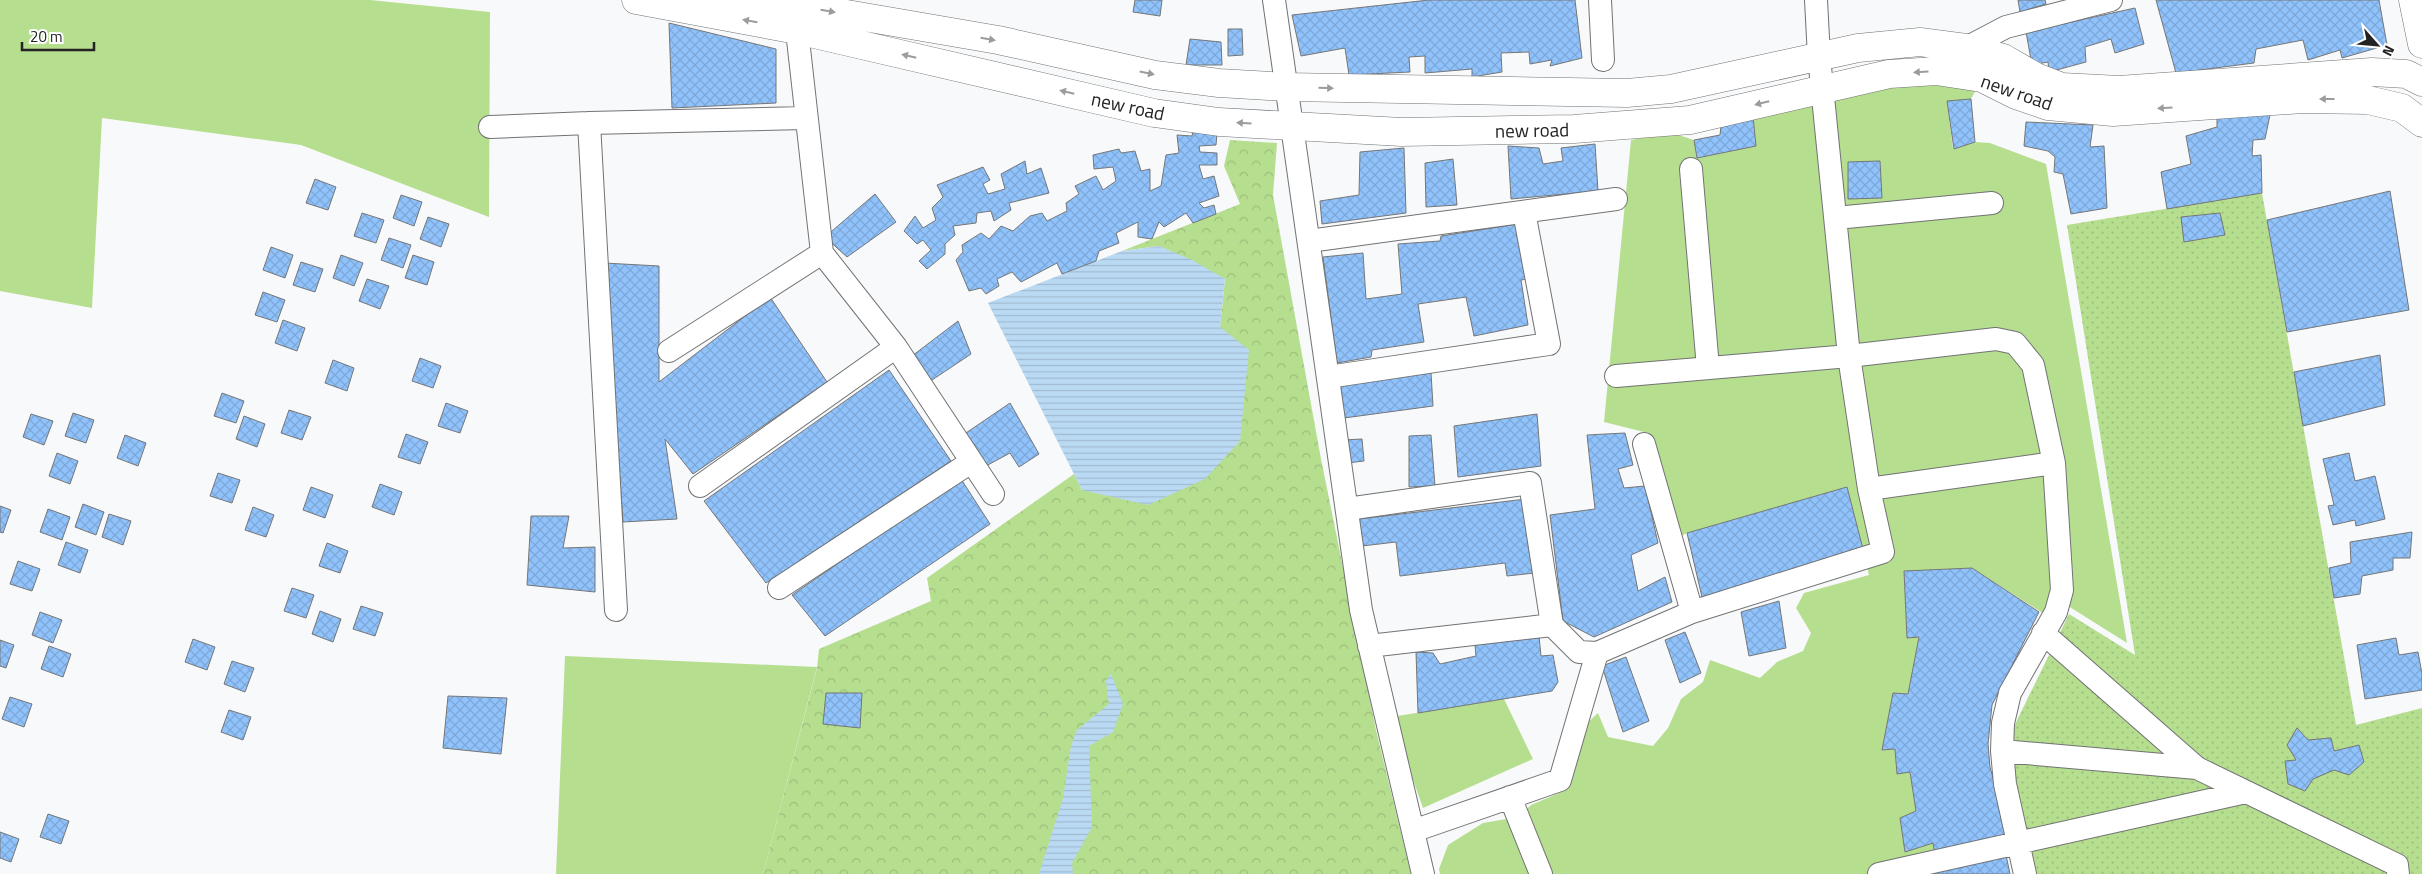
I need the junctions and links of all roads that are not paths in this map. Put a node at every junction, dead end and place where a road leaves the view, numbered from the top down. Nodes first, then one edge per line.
1 (636, 0) edge
2 (727, 0) edge
3 (1274, 0) edge
4 (1279, 0) edge
5 (1600, 0) edge
6 (1816, 0) edge
7 (2111, 0) edge
8 (2413, 0) edge
9 (795, 12) edge
10 (2422, 44) edge
11 (1966, 48) junction
12 (1819, 57) junction
13 (1603, 60) dead end
14 (1959, 75) junction
15 (2422, 82) edge
16 (1288, 87) junction
17 (1823, 88) junction
18 (2368, 100) junction
19 (2422, 103) edge
20 (805, 118) junction
21 (589, 123) junction
22 (2422, 123) edge
23 (1293, 125) junction
24 (490, 127) dead end
25 (1691, 169) dead end
26 (1616, 199) dead end
27 (1992, 203) dead end
28 (1524, 212) junction
29 (1836, 218) junction
30 (1309, 241) junction
31 (822, 253) junction
32 (896, 346) junction
33 (669, 351) dead end
34 (1849, 356) junction
35 (1708, 368) junction
36 (1616, 376) dead end
37 (1328, 377) junction
38 (1644, 444) dead end
39 (972, 462) junction
40 (2054, 463) junction
41 (700, 486) dead end
42 (1869, 489) junction
43 (993, 494) dead end
44 (1347, 509) junction
45 (779, 588) dead end
46 (616, 610) dead end
47 (1692, 612) junction
48 (1552, 625) junction
49 (2043, 633) junction
50 (1369, 646) junction
51 (1597, 653) junction
52 (2002, 751) junction
53 (2197, 768) junction
54 (2246, 792) junction
55 (1510, 797) junction
56 (1413, 831) junction
57 (2018, 843) junction
58 (1423, 874) edge
59 (1541, 874) edge
60 (1879, 874) edge
61 (2025, 874) edge
62 (2398, 874) edge

9 -> 1 main road, new road
2 - 9 main road, new road
3 - 4 street
3 - 16 street
5 - 13 street
6 - 12 street
7 - 11 street
8 - 10 main road
9 -> 16 main road, new road
9 - 20 street
23 -> 9 main road, new road
11 - 12 main road, new road
11 - 14 street
11 - 15 main road, new road
16 -> 12 main road, new road
12 - 17 street
14 -> 17 main road, new road
18 -> 14 main road, new road
16 - 23 street
17 -> 23 main road, new road
17 - 29 street
18 - 19 main road
18 - 22 main road, new road
20 - 21 street
20 - 31 street
21 - 24 street
21 - 46 street
23 - 30 street
25 - 35 street
26 - 28 street
27 - 29 street
28 - 30 street
28 - 37 street
29 - 34 street
30 - 37 street
31 - 32 street
31 - 33 street
32 - 39 street
32 - 41 street
34 - 35 street
34 - 40 street
34 - 42 street
35 - 36 street
37 - 44 street
38 - 47 street
39 - 43 street
39 - 45 street
40 - 42 street
40 - 49 street
42 - 47 street
44 - 48 street
44 - 50 street
47 - 51 street
48 - 50 street
48 - 51 street
49 - 52 street
49 - 53 street
50 - 56 street
51 - 55 street
52 - 53 street
52 - 57 street
53 - 54 street
54 - 57 street
54 - 62 street
55 - 56 street
55 - 59 street
56 - 58 street
57 - 60 street
57 - 61 street

